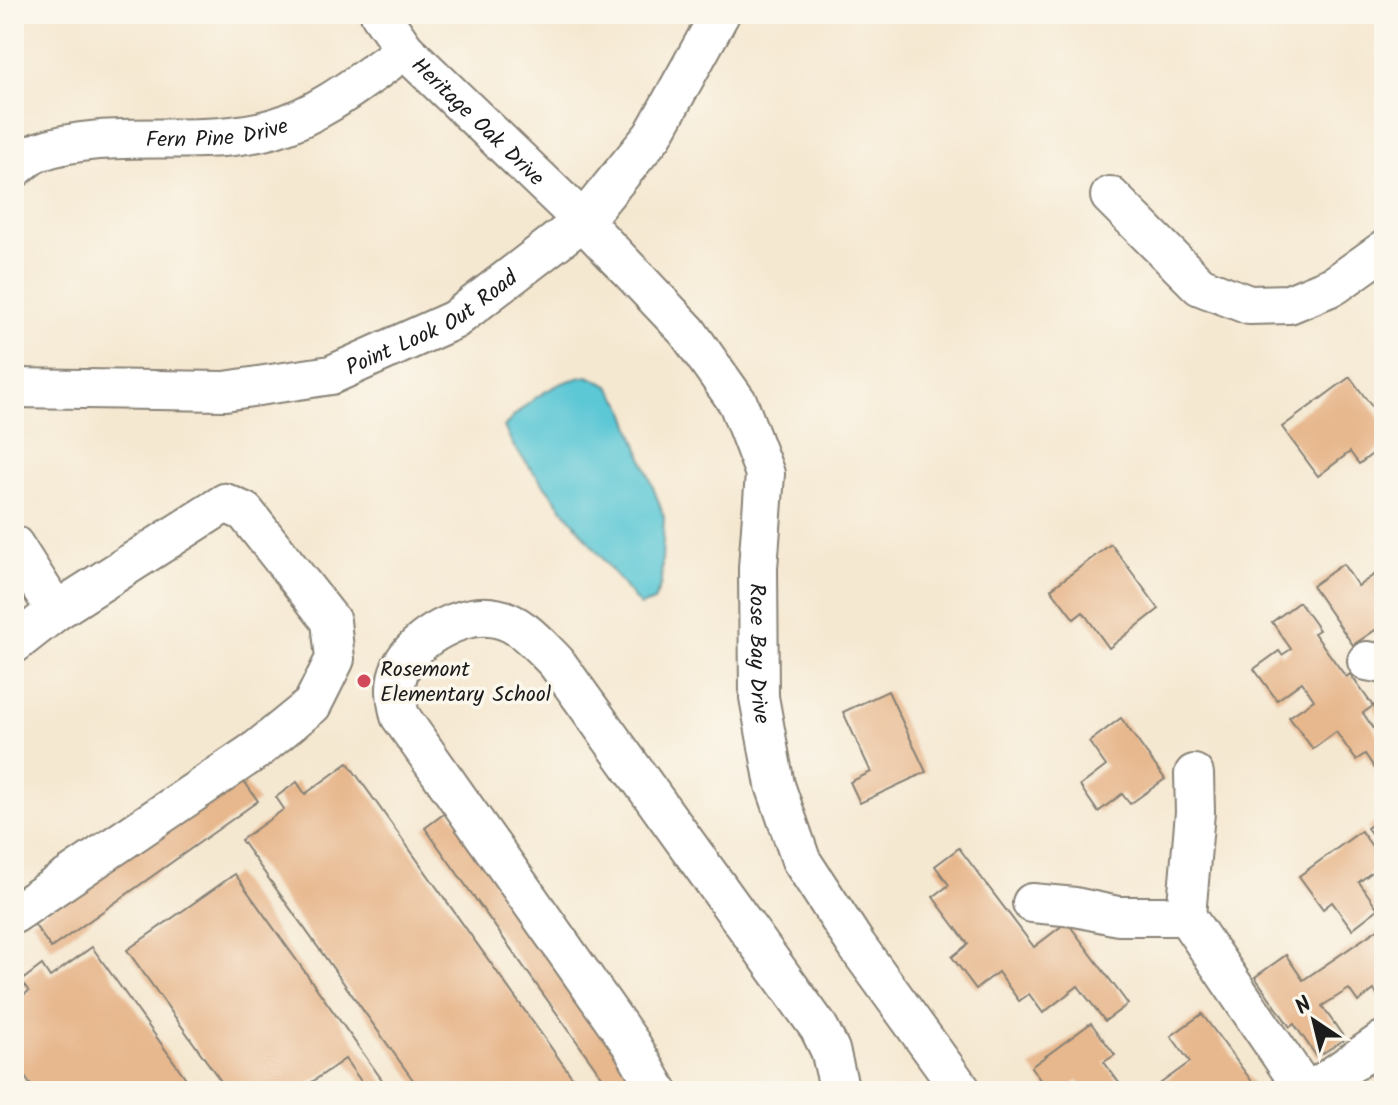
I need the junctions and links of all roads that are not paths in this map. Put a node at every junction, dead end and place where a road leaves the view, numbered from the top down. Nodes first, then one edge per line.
1 (380, 14) edge
2 (720, 14) edge
3 (405, 50) junction
4 (14, 169) edge
5 (1110, 196) dead end
6 (583, 221) junction
7 (1384, 250) edge
8 (14, 388) edge
9 (14, 545) edge
10 (56, 611) junction
11 (14, 644) edge
12 (1194, 774) dead end
13 (1032, 903) dead end
14 (14, 914) edge
15 (1186, 916) junction
16 (1384, 1040) edge
17 (658, 1091) edge
18 (840, 1091) edge
19 (962, 1091) edge
20 (1305, 1091) edge
21 (1311, 1091) edge

1 - 3 street, Heritage Oak Drive
2 - 6 street, Point Look Out Road
3 - 4 street, Fern Pine Drive
3 - 6 street, Heritage Oak Drive
5 - 7 street
6 - 8 street, Point Look Out Road
6 - 19 street, Rose Bay Drive
9 - 10 street
10 - 11 street
10 - 14 street
12 - 15 street
13 - 15 street
15 - 20 street
16 - 21 street
17 - 18 street

